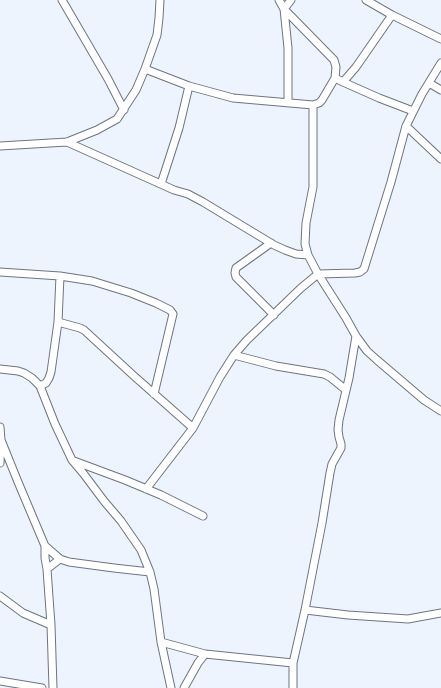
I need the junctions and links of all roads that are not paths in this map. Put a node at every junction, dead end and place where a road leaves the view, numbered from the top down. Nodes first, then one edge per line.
1 (62, 0) edge
2 (160, 0) edge
3 (279, 0) edge
4 (291, 0) edge
5 (366, 0) edge
6 (376, 2) edge
7 (284, 9) junction
8 (392, 15) junction
9 (441, 39) edge
10 (441, 63) edge
11 (145, 69) junction
12 (335, 78) junction
13 (342, 82) junction
14 (429, 83) junction
15 (189, 86) junction
16 (441, 90) edge
17 (288, 103) junction
18 (313, 105) junction
19 (124, 110) junction
20 (412, 111) junction
21 (406, 126) junction
22 (67, 142) junction
23 (0, 146) edge
24 (441, 159) edge
25 (161, 184) junction
26 (271, 243) junction
27 (308, 255) junction
28 (0, 272) edge
29 (318, 274) junction
30 (60, 276) junction
31 (274, 314) junction
32 (58, 322) junction
33 (356, 336) junction
34 (234, 355) junction
35 (0, 370) edge
36 (40, 386) junction
37 (346, 390) junction
38 (154, 394) junction
39 (441, 411) edge
40 (0, 427) edge
41 (193, 428) junction
42 (1, 440) junction
43 (72, 460) junction
44 (0, 463) edge
45 (146, 489) junction
46 (203, 516) dead end
47 (45, 546) junction
48 (60, 559) junction
49 (47, 569) junction
50 (150, 572) junction
51 (0, 596) edge
52 (305, 610) junction
53 (441, 613) edge
54 (51, 625) junction
55 (161, 642) junction
56 (205, 654) junction
57 (292, 663) junction
58 (0, 681) edge
59 (42, 688) edge
60 (53, 688) edge
61 (171, 688) edge
62 (184, 688) edge
63 (293, 688) edge

1 - 19 street
2 - 11 street
3 - 7 street
4 - 7 street
5 - 6 street
6 - 8 street
7 - 12 street
7 - 17 street
8 - 9 street
8 - 13 street
10 - 14 street
11 - 15 street
11 - 19 street
12 - 13 street
12 - 18 street
13 - 20 street
14 - 16 street
14 - 20 street
15 - 17 street
15 - 25 street
17 - 18 street
18 - 27 street
19 - 22 street
20 - 21 street
21 - 24 street
21 - 29 street
22 - 23 street
22 - 25 street
25 - 26 street
26 - 27 street
26 - 31 street
27 - 29 street
28 - 30 street
29 - 31 street
29 - 33 street
30 - 32 street
30 - 38 street
31 - 34 street
32 - 36 street
32 - 38 street
33 - 37 street
33 - 39 street
34 - 37 street
34 - 41 street
35 - 36 street
36 - 43 street
37 - 52 street
38 - 41 street
40 - 42 street
41 - 45 street
42 - 44 street
42 - 47 street
43 - 45 street
43 - 50 street
45 - 46 street
47 - 48 street
47 - 49 street
48 - 49 street
48 - 50 street
49 - 54 street
50 - 55 street
51 - 54 street
52 - 53 street
52 - 57 street
54 - 60 street
55 - 56 street
55 - 61 street
56 - 57 street
56 - 62 street
57 - 63 street
58 - 59 street

